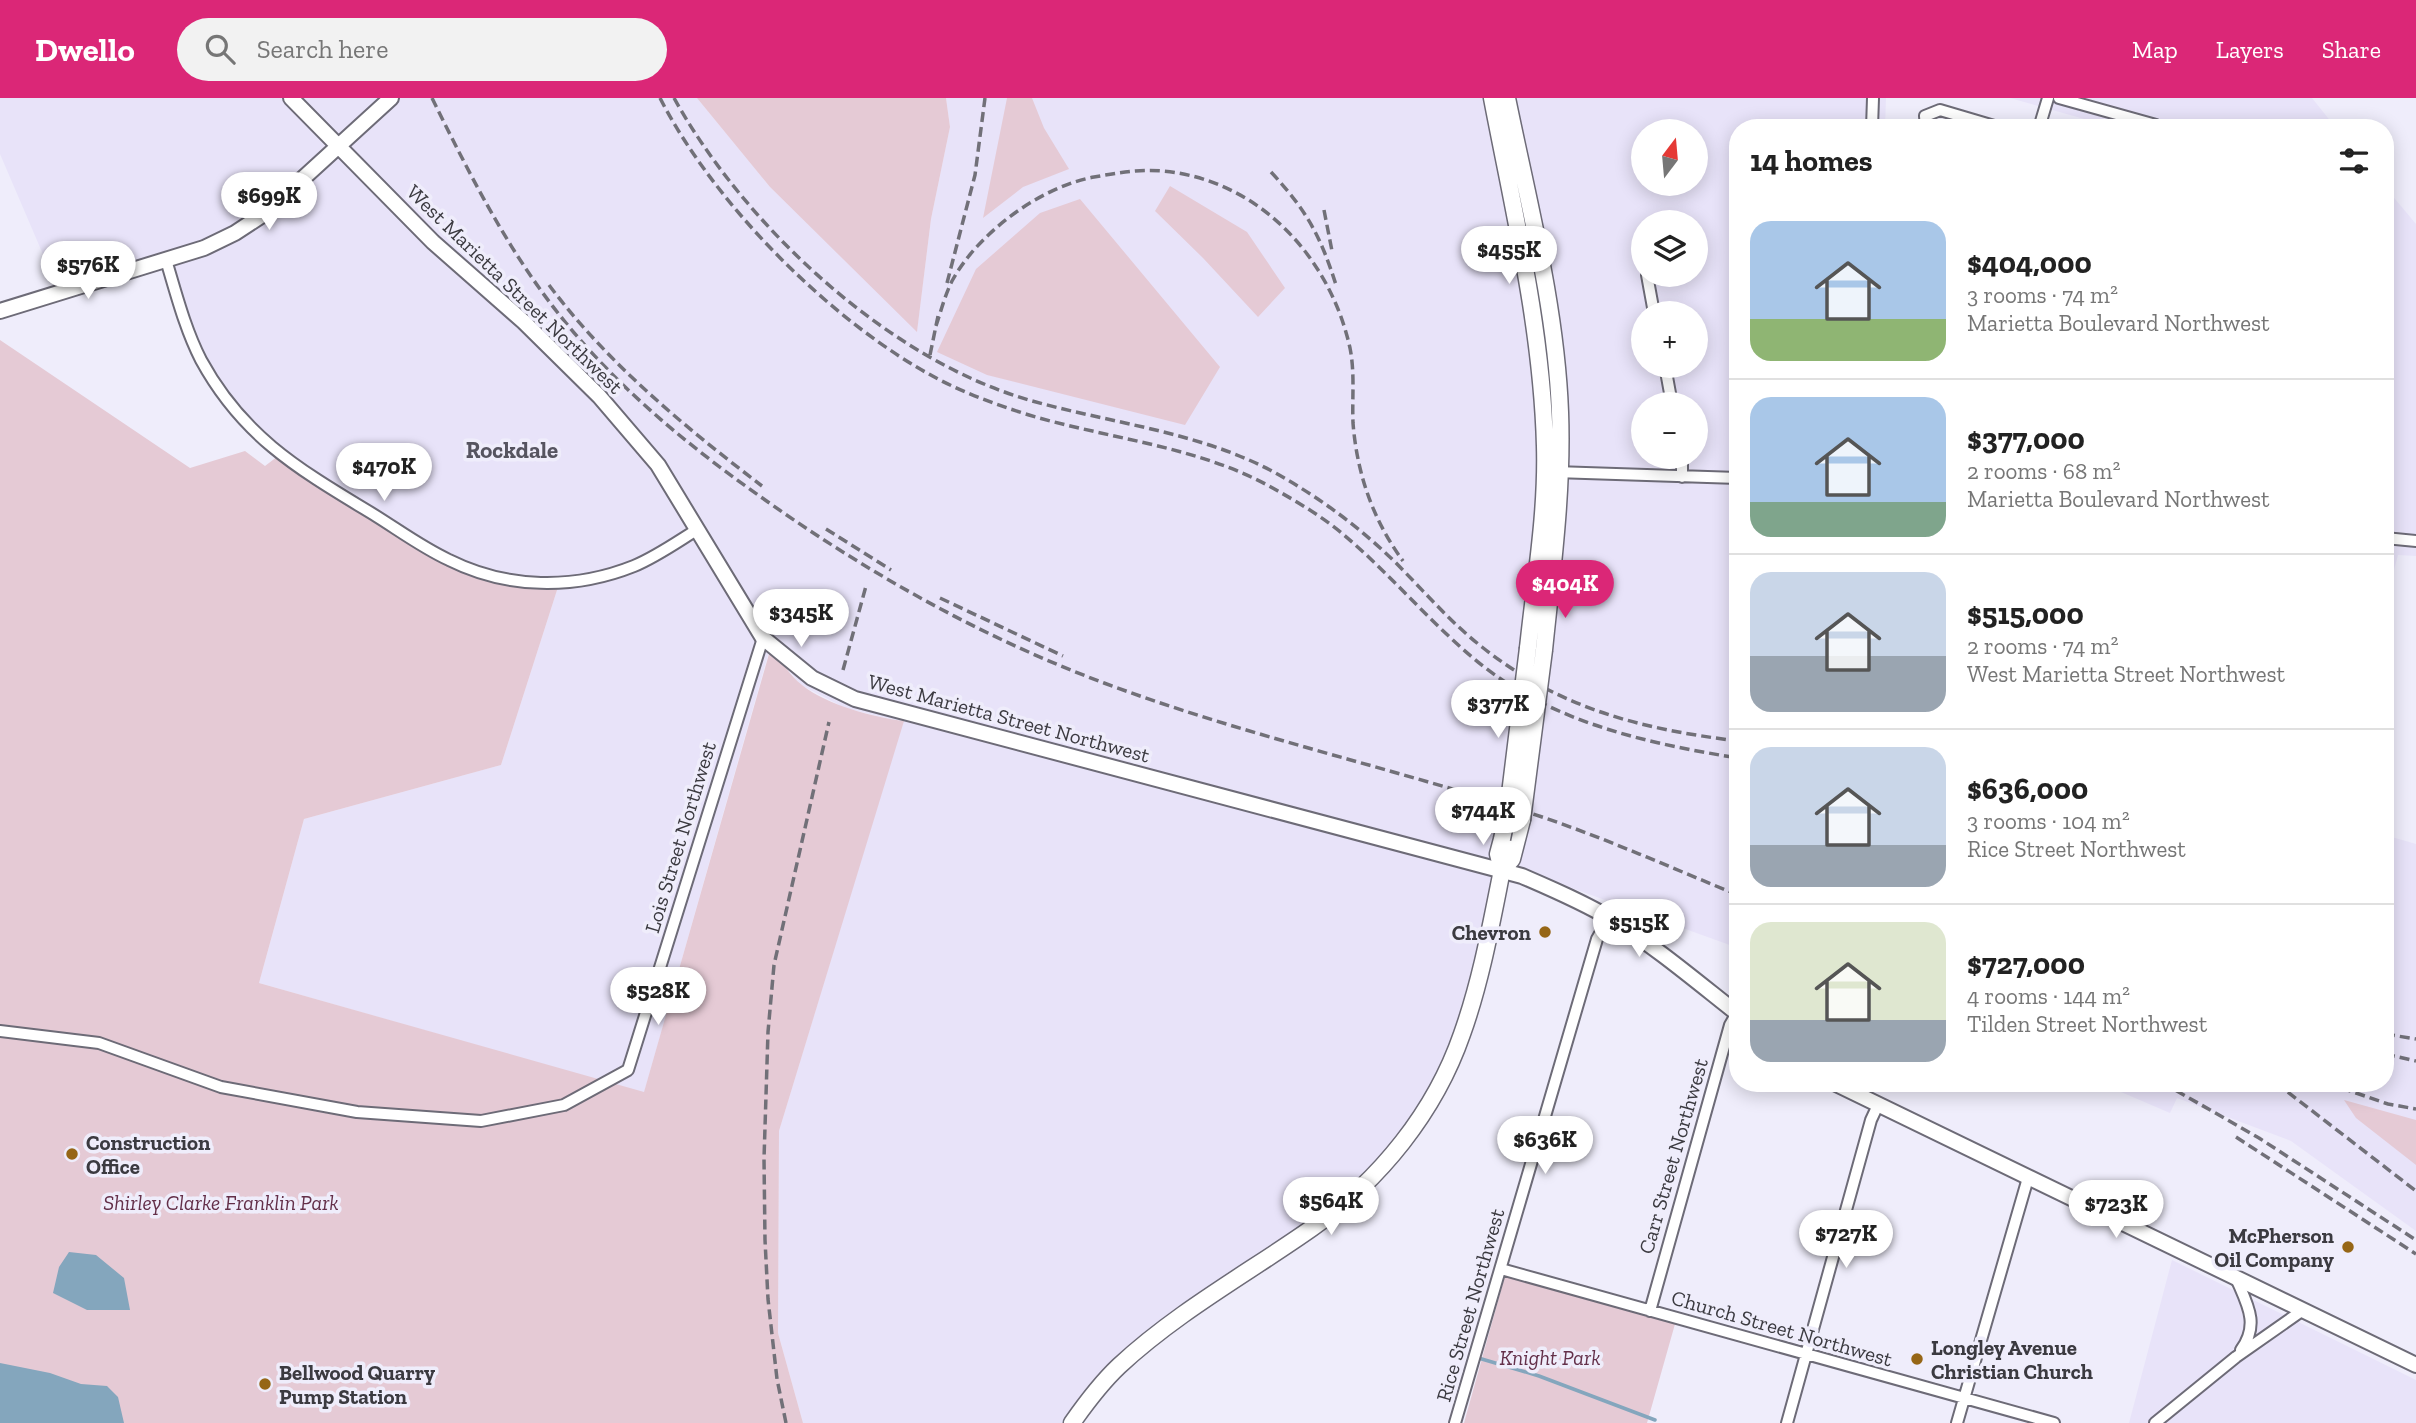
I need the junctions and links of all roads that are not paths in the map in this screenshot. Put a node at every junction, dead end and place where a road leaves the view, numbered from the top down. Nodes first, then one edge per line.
1 (291, 98) edge
2 (391, 98) edge
3 (1492, 98) edge
4 (1507, 98) edge
5 (1873, 98) edge
6 (2048, 98) edge
7 (2059, 98) edge
8 (1872, 119) edge
9 (1926, 119) edge
10 (1970, 119) edge
11 (2042, 119) edge
12 (2134, 119) edge
13 (338, 147) junction
14 (166, 260) junction
15 (0, 310) edge
16 (1682, 469) edge
17 (1552, 472) junction
18 (1682, 477) junction
19 (1729, 478) edge
20 (698, 529) junction
21 (2394, 539) edge
22 (2416, 541) edge
23 (763, 638) junction
24 (1502, 870) junction
25 (1609, 918) junction
26 (1729, 1007) edge
27 (1729, 1029) edge
28 (0, 1031) edge
29 (1852, 1092) edge
30 (1878, 1105) junction
31 (2028, 1178) junction
32 (1501, 1269) junction
33 (2236, 1278) junction
34 (2303, 1310) junction
35 (1650, 1311) junction
36 (1807, 1354) junction
37 (2236, 1357) junction
38 (2416, 1365) edge
39 (1964, 1398) junction
40 (1072, 1423) edge
41 (1455, 1423) edge
42 (1787, 1423) edge
43 (1957, 1423) edge
44 (2054, 1423) edge
45 (2155, 1423) edge

1 - 13 street, West Marietta Street Northwest
2 - 13 street
3 - 17 main road
4 - 17 main road
5 - 8 street
6 - 11 street
7 - 12 street
9 - 10 street
13 - 14 street
13 - 20 street, West Marietta Street Northwest
14 - 15 street
14 - 20 street
16 - 18 street
17 - 18 street
17 - 24 main road, bridge
18 - 19 street
20 - 23 street, West Marietta Street Northwest
21 - 22 street
23 - 24 street, West Marietta Street Northwest
23 - 28 street, Lois Street Northwest
24 - 25 street, West Marietta Street Northwest
24 - 40 main road
25 - 26 street, West Marietta Street Northwest
25 - 32 street, Rice Street Northwest
27 - 35 street, Carr Street Northwest
29 - 30 street
30 - 31 street
30 - 36 street
31 - 33 street
31 - 39 street
32 - 35 street, Church Street Northwest
32 - 41 street, Rice Street Northwest
33 - 34 street
33 - 37 street
34 - 37 street
34 - 38 street
35 - 36 street, Church Street Northwest
36 - 39 street, Church Street Northwest
36 - 42 street
37 - 45 street
39 - 43 street
39 - 44 street, Church Street Northwest

